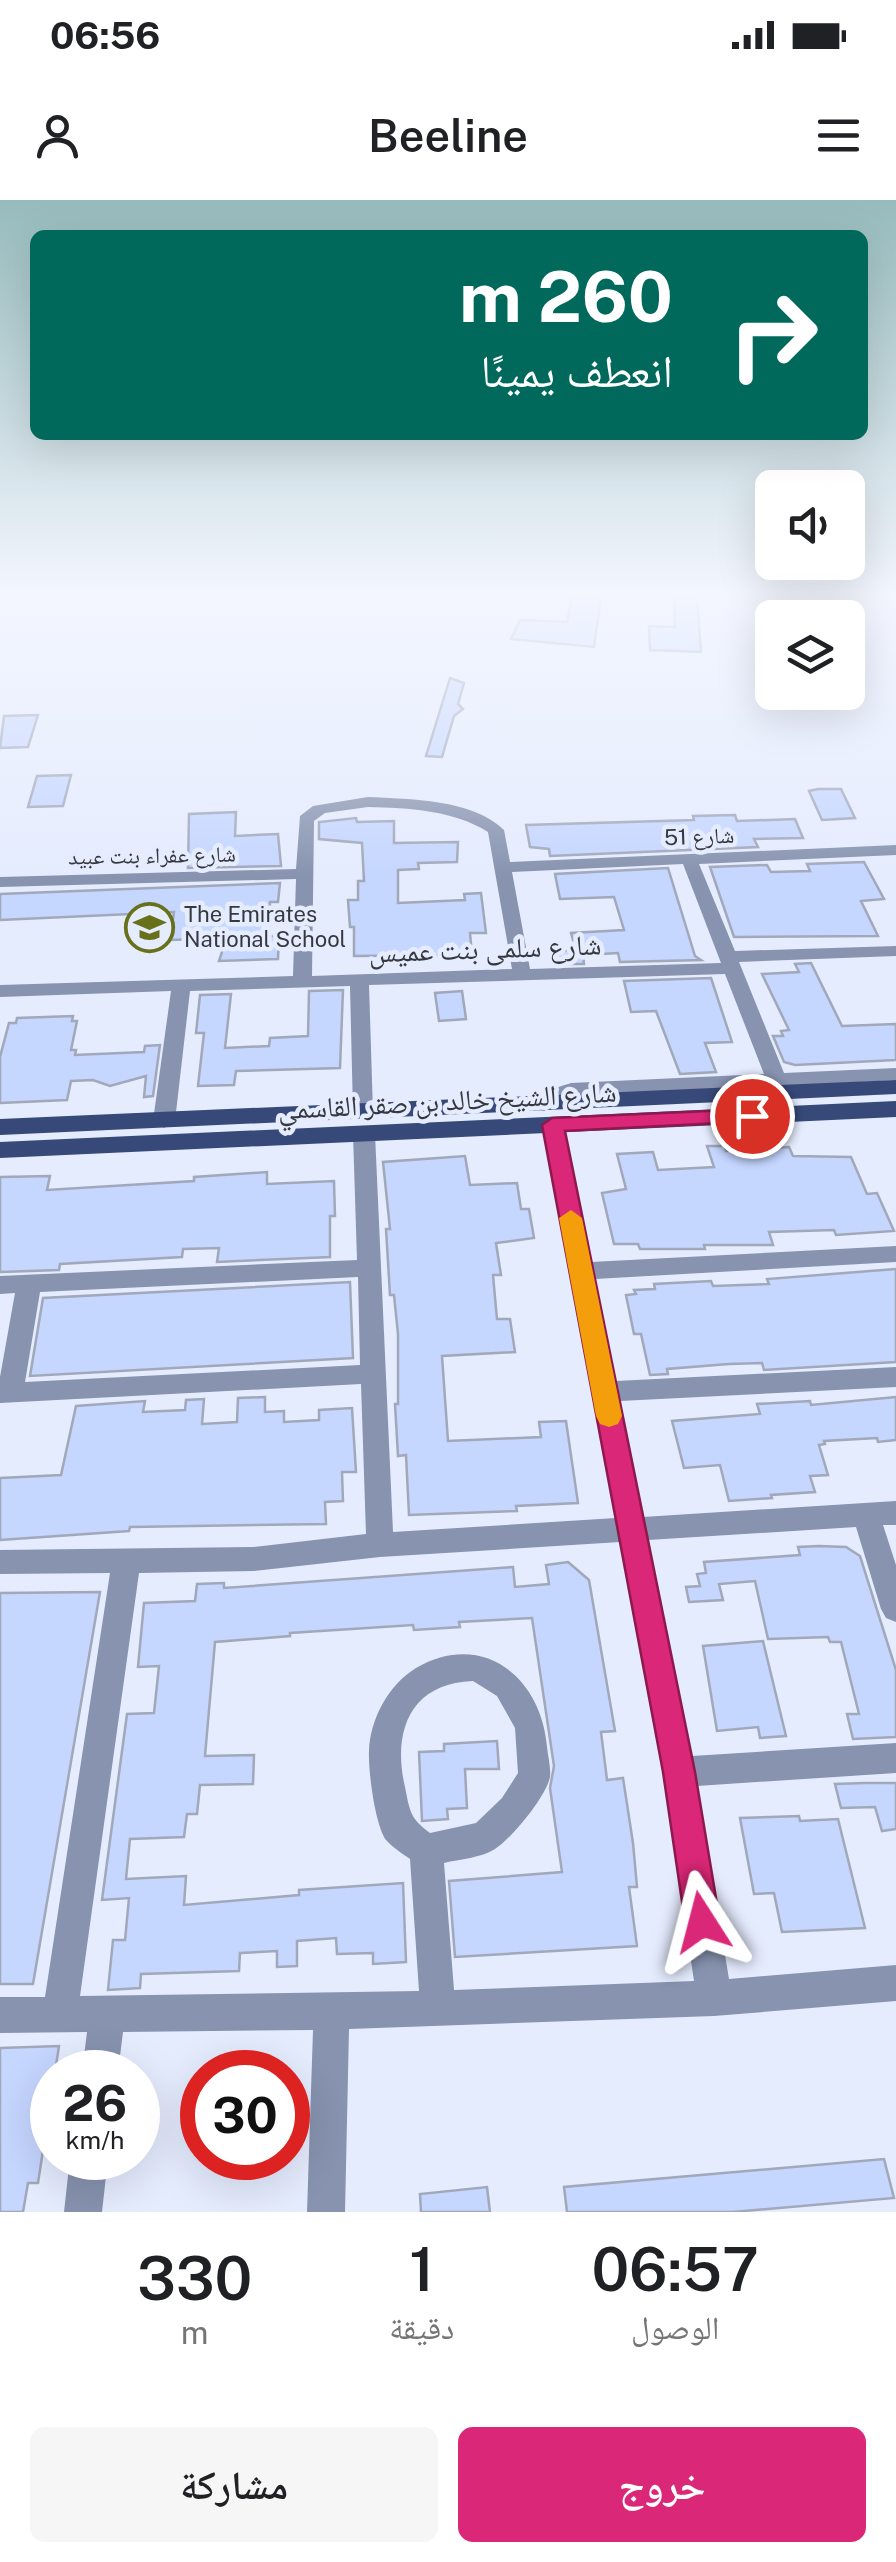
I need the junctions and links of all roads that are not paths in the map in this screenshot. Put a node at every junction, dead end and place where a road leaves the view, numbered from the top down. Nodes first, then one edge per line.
1 (896, 850) edge
2 (689, 859) junction
3 (504, 867) junction
4 (304, 874) junction
5 (0, 882) edge
6 (896, 951) edge
7 (730, 962) junction
8 (522, 974) junction
9 (360, 980) junction
10 (302, 981) junction
11 (180, 985) junction
12 (0, 991) edge
13 (896, 1074) edge
14 (779, 1086) junction
15 (896, 1087) edge
16 (896, 1110) edge
17 (548, 1114) junction
18 (164, 1120) junction
19 (363, 1123) junction
20 (0, 1127) edge
21 (0, 1150) edge
22 (896, 1254) edge
23 (369, 1268) junction
24 (581, 1271) junction
25 (30, 1284) junction
26 (0, 1285) edge
27 (373, 1374) junction
28 (896, 1376) edge
29 (604, 1392) junction
30 (5, 1393) edge
31 (896, 1513) edge
32 (866, 1514) junction
33 (630, 1528) junction
34 (380, 1545) junction
35 (0, 1562) edge
36 (126, 1562) junction
37 (896, 1609) edge
38 (896, 1758) edge
39 (679, 1772) junction
40 (426, 1851) junction
41 (896, 1983) edge
42 (714, 1998) junction
43 (438, 2007) junction
44 (108, 2011) junction
45 (332, 2012) junction
46 (60, 2013) junction
47 (0, 2014) edge
48 (103, 2050) edge
49 (86, 2180) edge
50 (82, 2212) edge
51 (326, 2212) edge

1 - 2 street, شارع 51
2 - 3 street, شارع 51
2 - 7 street
3 - 4 street
3 - 8 street
4 - 5 street, شارع عفراء بنت عبيد
4 - 10 street
6 - 7 street, شارع سلمى بنت عميس
7 - 8 street, شارع سلمى بنت عميس
7 - 14 street
8 - 9 street, شارع سلمى بنت عميس
9 - 10 street, شارع سلمى بنت عميس
9 - 19 street
10 - 11 street, شارع سلمى بنت عميس
11 - 12 street, شارع سلمى بنت عميس
11 - 18 street
13 - 14 street
14 - 15 main road, شارع الشيخ خالد بن صقر القاسمي
14 - 17 main road, شارع الشيخ خالد بن صقر القاسمي
16 - 17 main road, شارع الشيخ خالد بن صقر القاسمي
17 - 19 main road, شارع الشيخ خالد بن صقر القاسمي
17 - 24 street
18 - 19 main road, شارع الشيخ خالد بن صقر القاسمي
18 - 20 main road, شارع الشيخ خالد بن صقر القاسمي
19 - 21 main road, شارع الشيخ خالد بن صقر القاسمي
19 - 23 street
22 - 24 street
23 - 25 street
23 - 27 street
24 - 29 street
25 - 26 street
25 - 30 street
27 - 30 street
27 - 34 street
28 - 29 street
29 - 33 street
31 - 32 street
32 - 33 street
32 - 37 street
33 - 34 street
33 - 39 street
34 - 36 street
35 - 36 street
36 - 46 street
38 - 39 street
39 - 42 street
40 - 40 street
40 - 43 street
41 - 42 street
42 - 43 street
43 - 45 street
44 - 45 street
44 - 46 street
44 - 48 street
45 - 51 street
46 - 47 street
49 - 50 street

